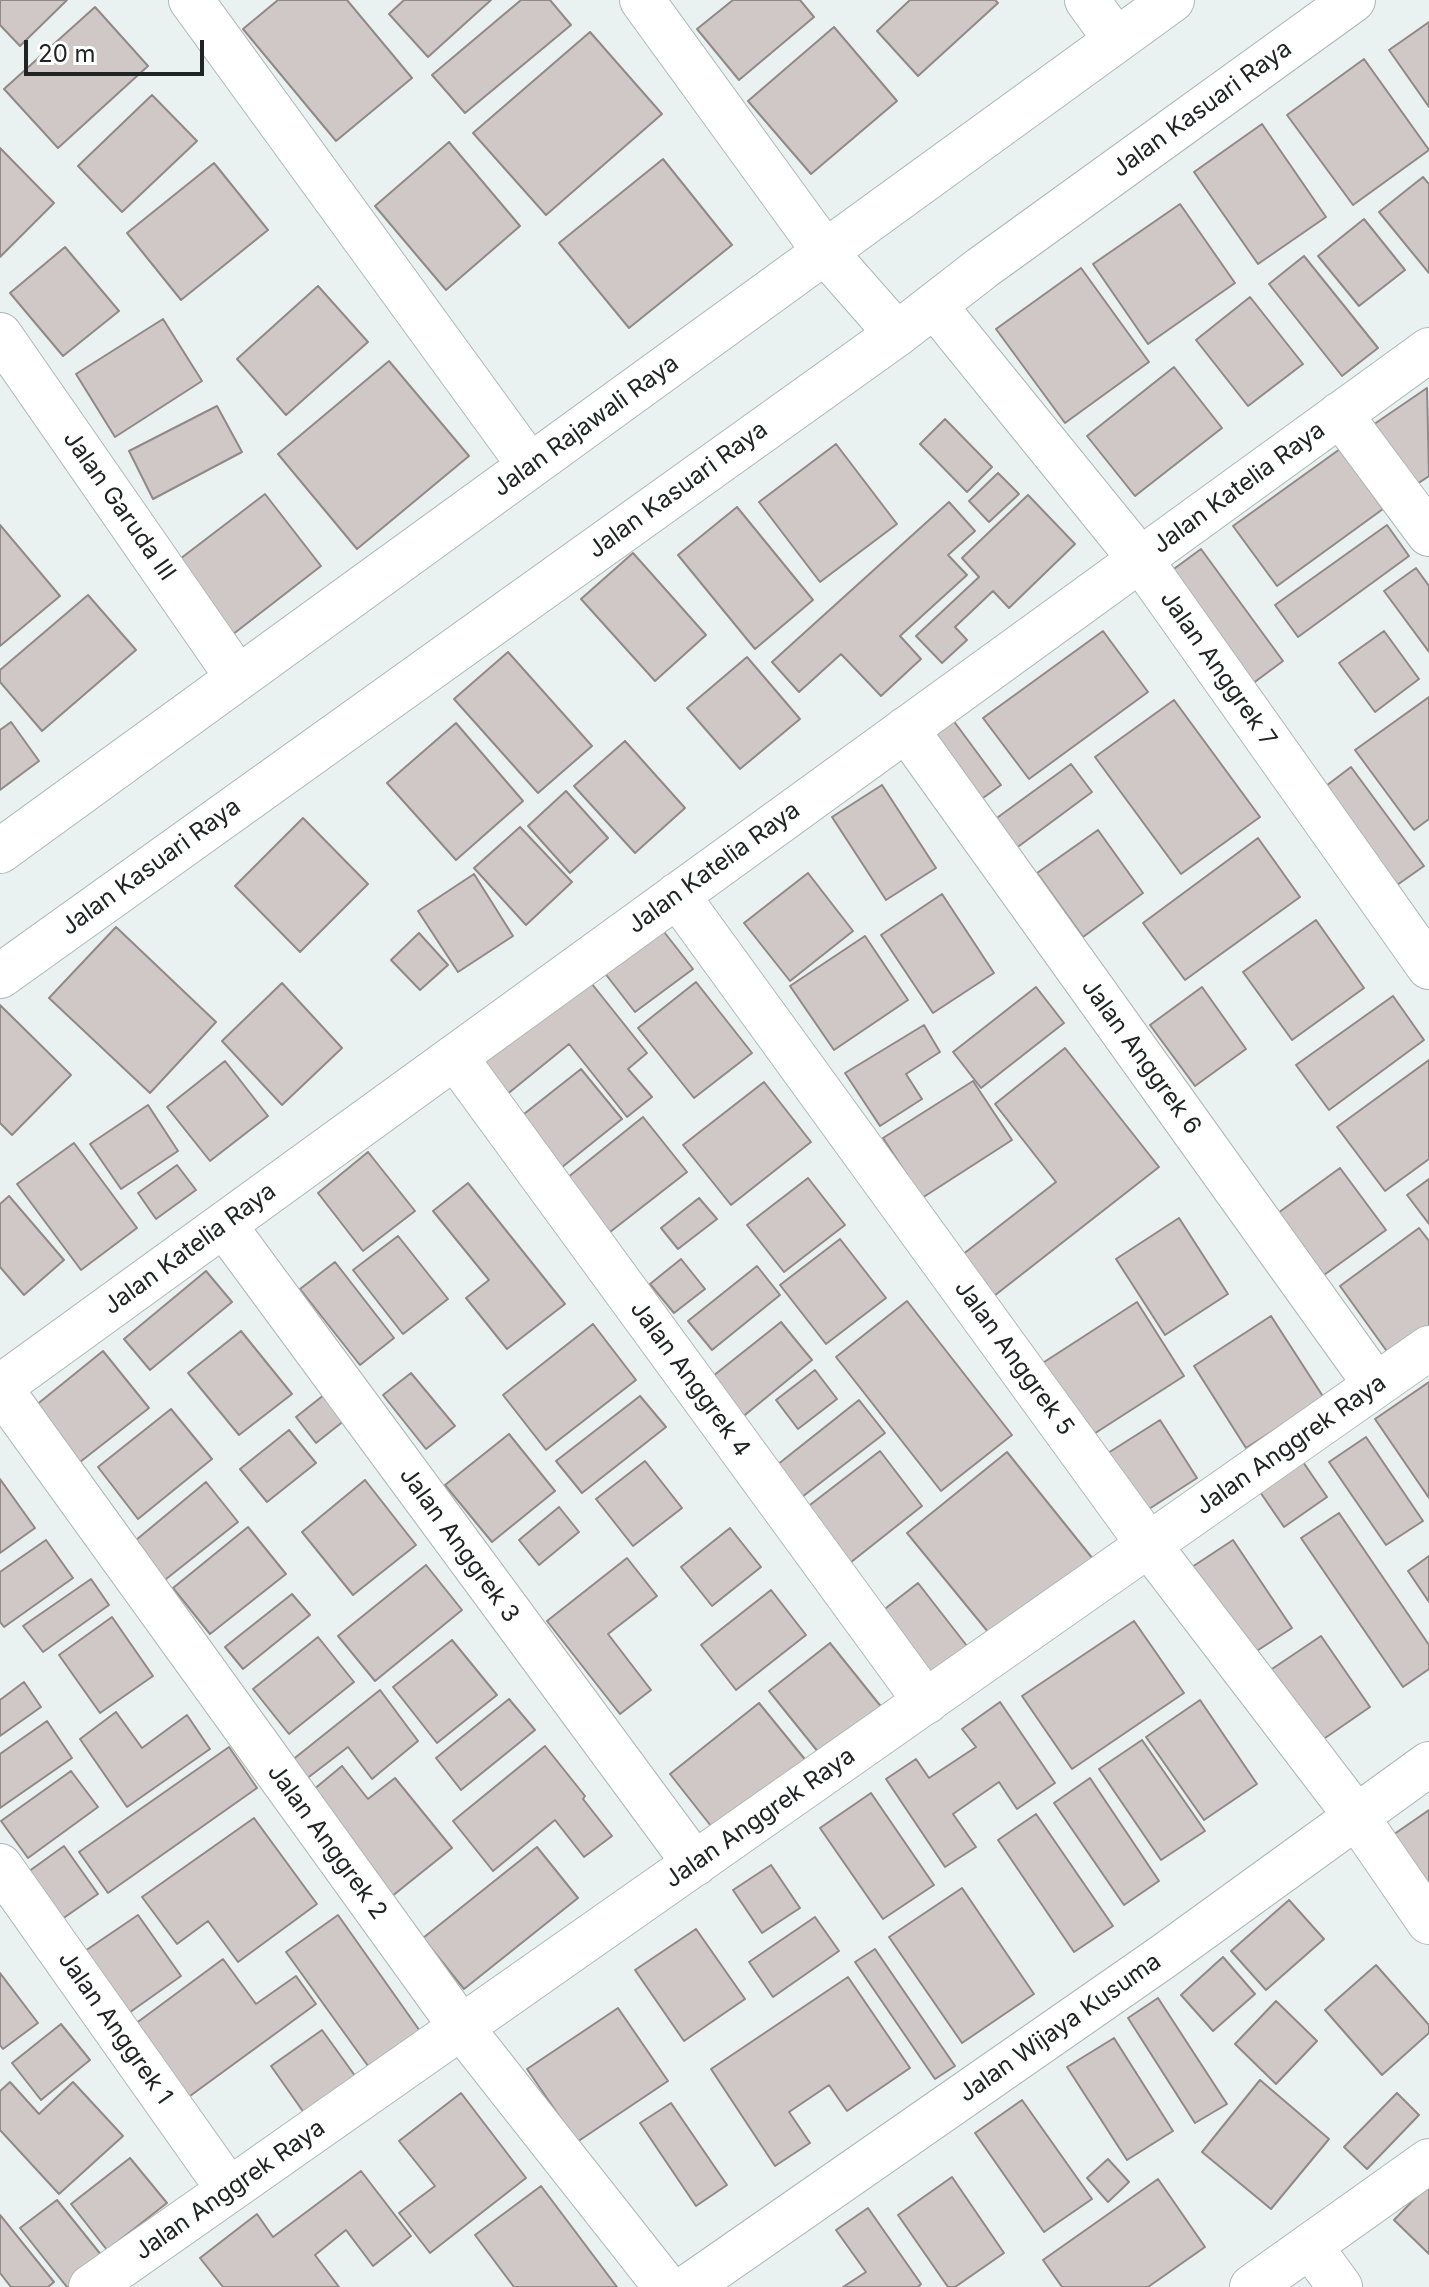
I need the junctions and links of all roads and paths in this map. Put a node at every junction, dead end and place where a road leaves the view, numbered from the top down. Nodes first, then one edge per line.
1 (191, 0) edge
2 (642, 0) edge
3 (1087, 0) edge
4 (1172, 0) edge
5 (1353, 0) edge
6 (1116, 40) junction
7 (825, 252) junction
8 (934, 305) junction
9 (897, 334) junction
10 (0, 335) edge
11 (1429, 350) edge
12 (1340, 414) junction
13 (530, 466) junction
14 (1429, 534) edge
15 (1140, 559) junction
16 (238, 678) junction
17 (906, 729) junction
18 (0, 851) edge
19 (677, 895) junction
20 (1429, 967) edge
21 (0, 976) edge
22 (455, 1057) junction
23 (224, 1225) junction
24 (1429, 1348) edge
25 (1376, 1385) junction
26 (0, 1387) edge
27 (1149, 1545) junction
28 (926, 1702) junction
29 (1429, 1764) edge
30 (1356, 1816) junction
31 (695, 1864) junction
32 (0, 1866) edge
33 (1429, 1922) edge
34 (461, 2027) junction
35 (1429, 2161) edge
36 (229, 2190) junction
37 (1310, 2246) junction
38 (91, 2287) edge
39 (666, 2287) edge
40 (688, 2287) edge
41 (1252, 2287) edge
42 (1340, 2287) edge

1 - 13 street
2 - 7 street
3 - 6 street
4 - 6 street, Jalan Rajawali Raya
5 - 8 street, Jalan Kasuari Raya
6 - 7 street, Jalan Rajawali Raya
7 - 9 street
7 - 13 street, Jalan Rajawali Raya
8 - 9 street, Jalan Kasuari Raya
8 - 15 street, Jalan Anggrek 7
9 - 21 street, Jalan Kasuari Raya
10 - 16 street, Jalan Garuda III
11 - 12 street, Jalan Katelia Raya
12 - 14 street
12 - 15 street, Jalan Katelia Raya
13 - 16 street, Jalan Rajawali Raya
15 - 17 street, Jalan Katelia Raya
15 - 20 street, Jalan Anggrek 7
16 - 18 street, Jalan Rajawali Raya
17 - 19 street, Jalan Katelia Raya
17 - 25 street, Jalan Anggrek 6
19 - 22 street, Jalan Katelia Raya
19 - 27 street, Jalan Anggrek 5
22 - 23 street, Jalan Katelia Raya
22 - 28 street, Jalan Anggrek 4
23 - 26 street, Jalan Katelia Raya
23 - 31 street, Jalan Anggrek 3
24 - 25 street, Jalan Anggrek Raya
25 - 27 street, Jalan Anggrek Raya
26 - 34 street, Jalan Anggrek 2
27 - 28 street, Jalan Anggrek Raya
27 - 30 street, Jalan Anggrek 5
28 - 31 street, Jalan Anggrek Raya
29 - 30 street, Jalan Wijaya Kusuma
30 - 33 street, Jalan Anggrek 5
30 - 40 street, Jalan Wijaya Kusuma
31 - 34 street, Jalan Anggrek Raya
32 - 36 street, Jalan Anggrek 1
34 - 36 street, Jalan Anggrek Raya
34 - 39 street, Jalan Anggrek 2
35 - 37 street
36 - 38 street, Jalan Anggrek Raya
37 - 41 street
37 - 42 street

